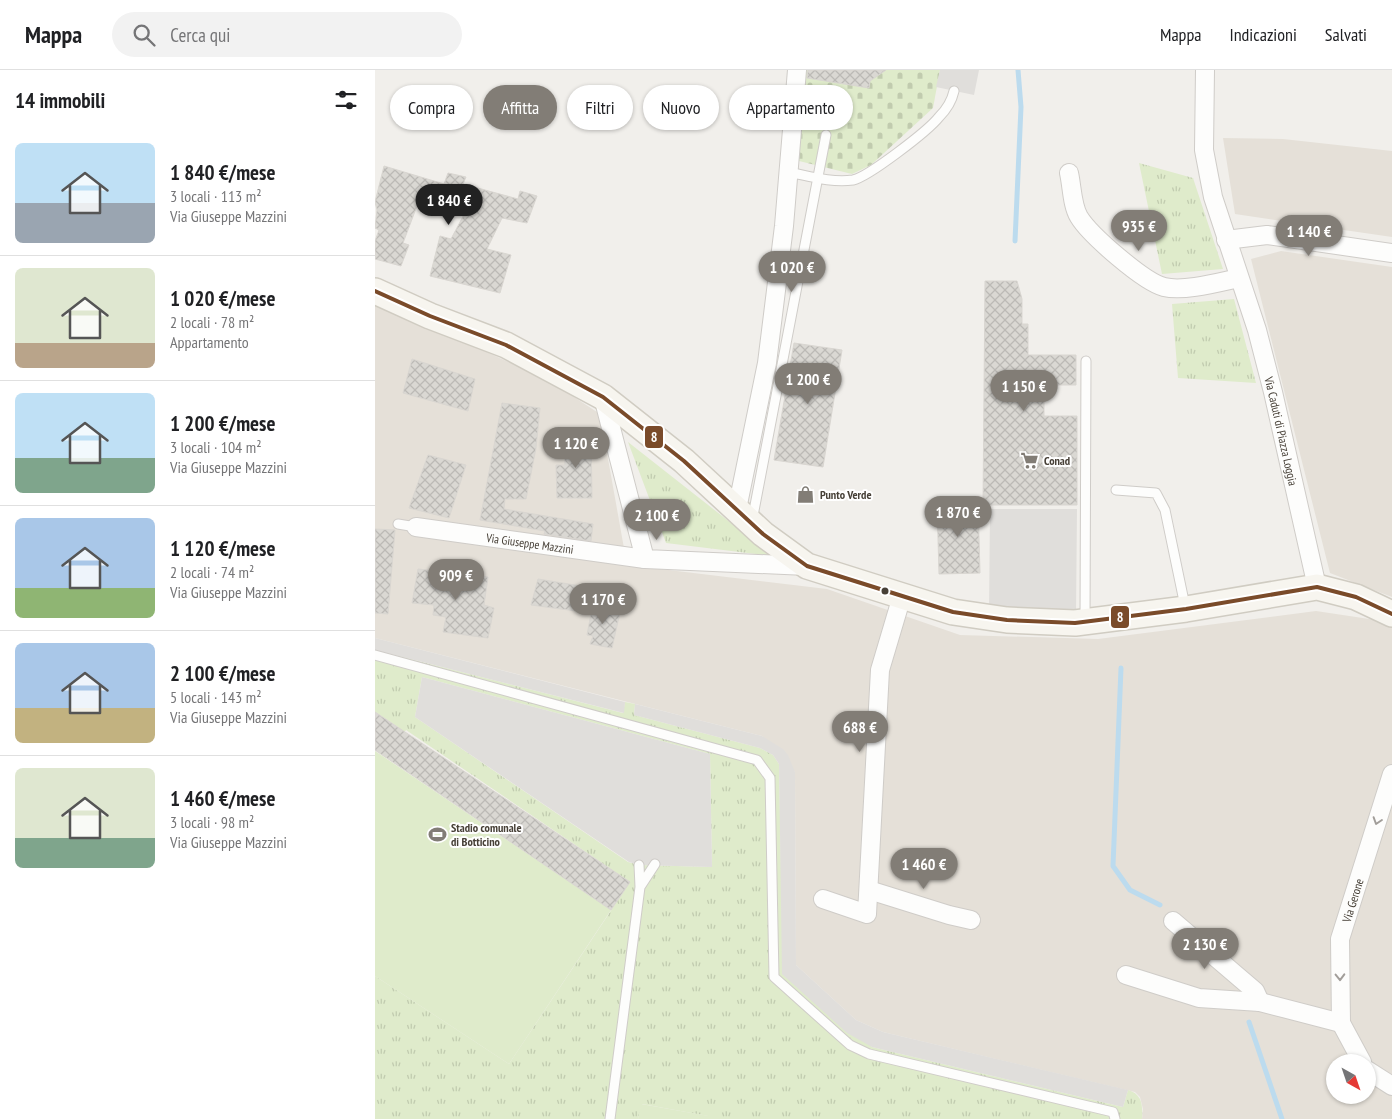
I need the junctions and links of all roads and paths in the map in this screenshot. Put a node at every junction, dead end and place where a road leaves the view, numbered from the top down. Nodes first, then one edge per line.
1 (797, 70) edge
2 (1205, 70) edge
3 (954, 91) dead end
4 (826, 135) dead end
5 (788, 172) junction
6 (1069, 173) dead end
7 (818, 178) junction
8 (1227, 240) junction
9 (1392, 253) edge
10 (1239, 278) junction
11 (375, 291) edge
12 (1086, 361) dead end
13 (603, 397) junction
14 (1116, 490) dead end
15 (745, 516) junction
16 (398, 524) dead end
17 (416, 527) joint
18 (645, 559) junction
19 (807, 566) junction
20 (1317, 587) junction
21 (902, 596) junction
22 (1186, 609) junction
23 (1392, 614) edge
24 (1085, 621) junction
25 (375, 655) edge
26 (1391, 780) edge
27 (640, 887) junction
28 (869, 890) junction
29 (823, 899) dead end
30 (971, 920) dead end
31 (1173, 921) dead end
32 (1126, 975) dead end
33 (1260, 1002) junction
34 (1341, 1023) junction
35 (1358, 1054) edge
36 (1376, 1076) edge
37 (1392, 1086) edge
38 (609, 1119) edge
39 (1115, 1119) edge

1 - 5 street
2 - 8 street, Via Caduti di Piazza Loggia
3 - 7 lane
4 - 7 lane
5 - 7 lane
5 - 15 street
6 - 10 street
7 - 15 lane
8 - 9 street
8 - 10 street, Via Caduti di Piazza Loggia
10 - 20 street, Via Caduti di Piazza Loggia
11 - 13 street, Via Giuseppe Mazzini
12 - 24 lane
13 - 15 street, Via Giuseppe Mazzini
13 - 18 street
14 - 22 lane
15 - 19 street, Via Giuseppe Mazzini
16 - 17 lane
17 - 18 street, Via Giuseppe Mazzini
18 - 19 street, Via Giuseppe Mazzini
19 - 21 street, Via Giuseppe Mazzini
20 - 22 street, Via Giuseppe Mazzini
20 - 23 street, Via Giuseppe Mazzini
21 - 24 street, Via Giuseppe Mazzini
21 - 28 street
22 - 24 street, Via Giuseppe Mazzini
25 - 39 lane
26 -> 34 street, Via Gerone
27 - 27 lane
27 - 38 lane
28 - 29 street
28 - 30 street
31 - 33 street
32 - 33 street
33 - 34 street
34 - 35 street, Via Gerone
36 - 37 street

